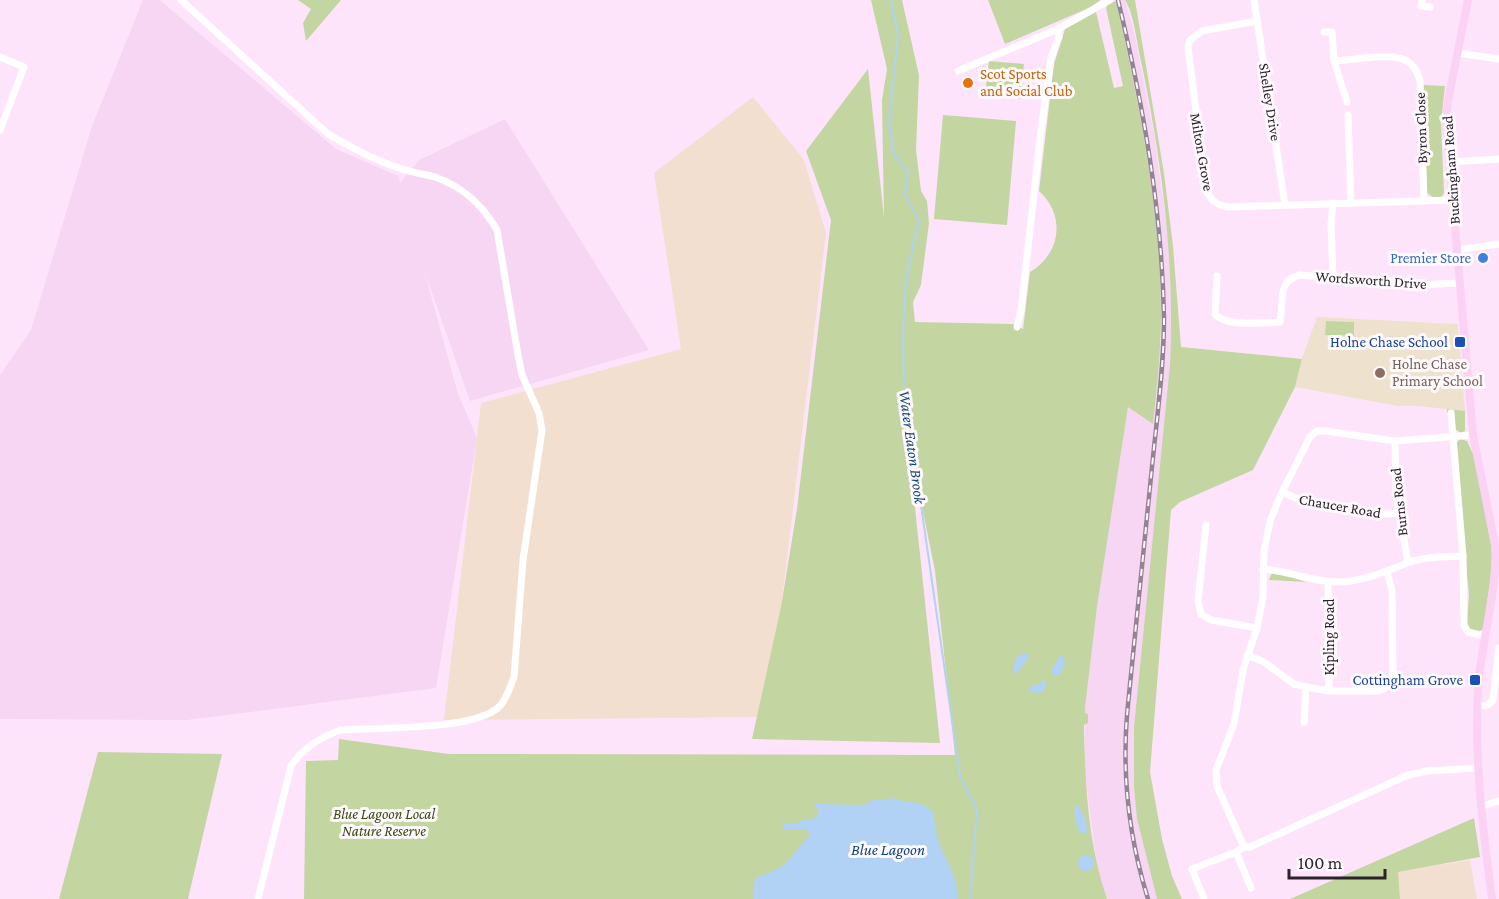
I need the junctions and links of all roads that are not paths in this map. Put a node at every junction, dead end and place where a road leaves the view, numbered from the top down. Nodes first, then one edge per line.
1 (181, 0) edge
2 (1110, 0) edge
3 (1254, 0) edge
4 (1422, 0) edge
5 (1468, 0) edge
6 (1430, 7) dead end
7 (1257, 21) junction
8 (1058, 29) junction
9 (1324, 32) dead end
10 (1457, 53) junction
11 (0, 57) edge
12 (1499, 59) edge
13 (1334, 62) junction
14 (958, 71) dead end
15 (1347, 102) dead end
16 (1348, 115) dead end
17 (1, 124) edge
18 (1499, 159) edge
19 (1449, 162) junction
20 (1452, 200) junction
21 (1424, 201) junction
22 (1351, 202) junction
23 (1333, 203) junction
24 (1285, 205) junction
25 (1499, 244) edge
26 (1457, 250) junction
27 (1217, 276) dead end
28 (1334, 278) junction
29 (1459, 283) junction
30 (1017, 327) dead end
31 (1451, 413) dead end
32 (1473, 435) junction
33 (1453, 437) junction
34 (1395, 441) junction
35 (1282, 492) junction
36 (1399, 513) junction
37 (1206, 525) dead end
38 (1463, 556) junction
39 (1408, 562) junction
40 (1263, 569) junction
41 (1387, 572) junction
42 (1328, 582) junction
43 (1496, 592) edge
44 (1257, 628) junction
45 (1485, 636) junction
46 (1499, 648) edge
47 (1247, 656) junction
48 (1306, 687) junction
49 (1329, 691) junction
50 (1478, 706) junction
51 (1304, 722) dead end
52 (1478, 768) junction
53 (1499, 801) edge
54 (1482, 806) junction
55 (1244, 847) junction
56 (1236, 852) junction
57 (1251, 888) dead end
58 (258, 899) edge
59 (1204, 899) edge
60 (1492, 899) edge

1 - 58 street
2 - 8 street
3 - 7 street, Shelley Drive
4 - 6 street
5 - 10 main road, Buckingham Road
7 - 24 street, Shelley Drive
7 - 24 street, Milton Grove
8 - 14 street
8 - 30 street
9 - 13 street
10 - 12 street
10 - 19 main road, Buckingham Road
11 - 17 street
13 - 15 street
13 - 21 street, Byron Close
16 - 22 street
18 - 19 street
19 - 20 main road, Buckingham Road
20 - 21 street, Milton Grove
20 - 26 main road, Buckingham Road
21 - 22 street, Milton Grove
22 - 23 street, Milton Grove
23 - 24 street, Milton Grove
23 - 28 street
25 - 26 street
26 - 29 main road, Buckingham Road
27 - 28 street, Wordsworth Drive
28 - 29 street, Wordsworth Drive
29 - 32 main road, Buckingham Road
31 - 33 street
32 - 33 street
32 - 43 main road, Buckingham Road
33 - 34 street
33 - 38 street
34 - 35 street
34 - 36 street, Burns Road
35 - 36 street, Chaucer Road
35 - 40 street
36 - 39 street, Burns Road
37 - 44 street
38 - 39 street
38 - 45 street
39 - 41 street
40 - 42 street
40 - 44 street
41 - 42 street
41 - 49 street
42 - 49 street, Kipling Road
43 - 45 main road, Buckingham Road
44 - 47 street
45 - 50 main road, Buckingham Road
46 - 50 street
47 - 48 street
47 - 55 street
48 - 49 street
48 - 51 street
50 - 52 main road, Buckingham Road
52 - 54 main road, Buckingham Road
52 - 55 street
53 - 54 street
54 - 60 main road, Buckingham Road
55 - 56 street
56 - 57 street
56 - 59 street

